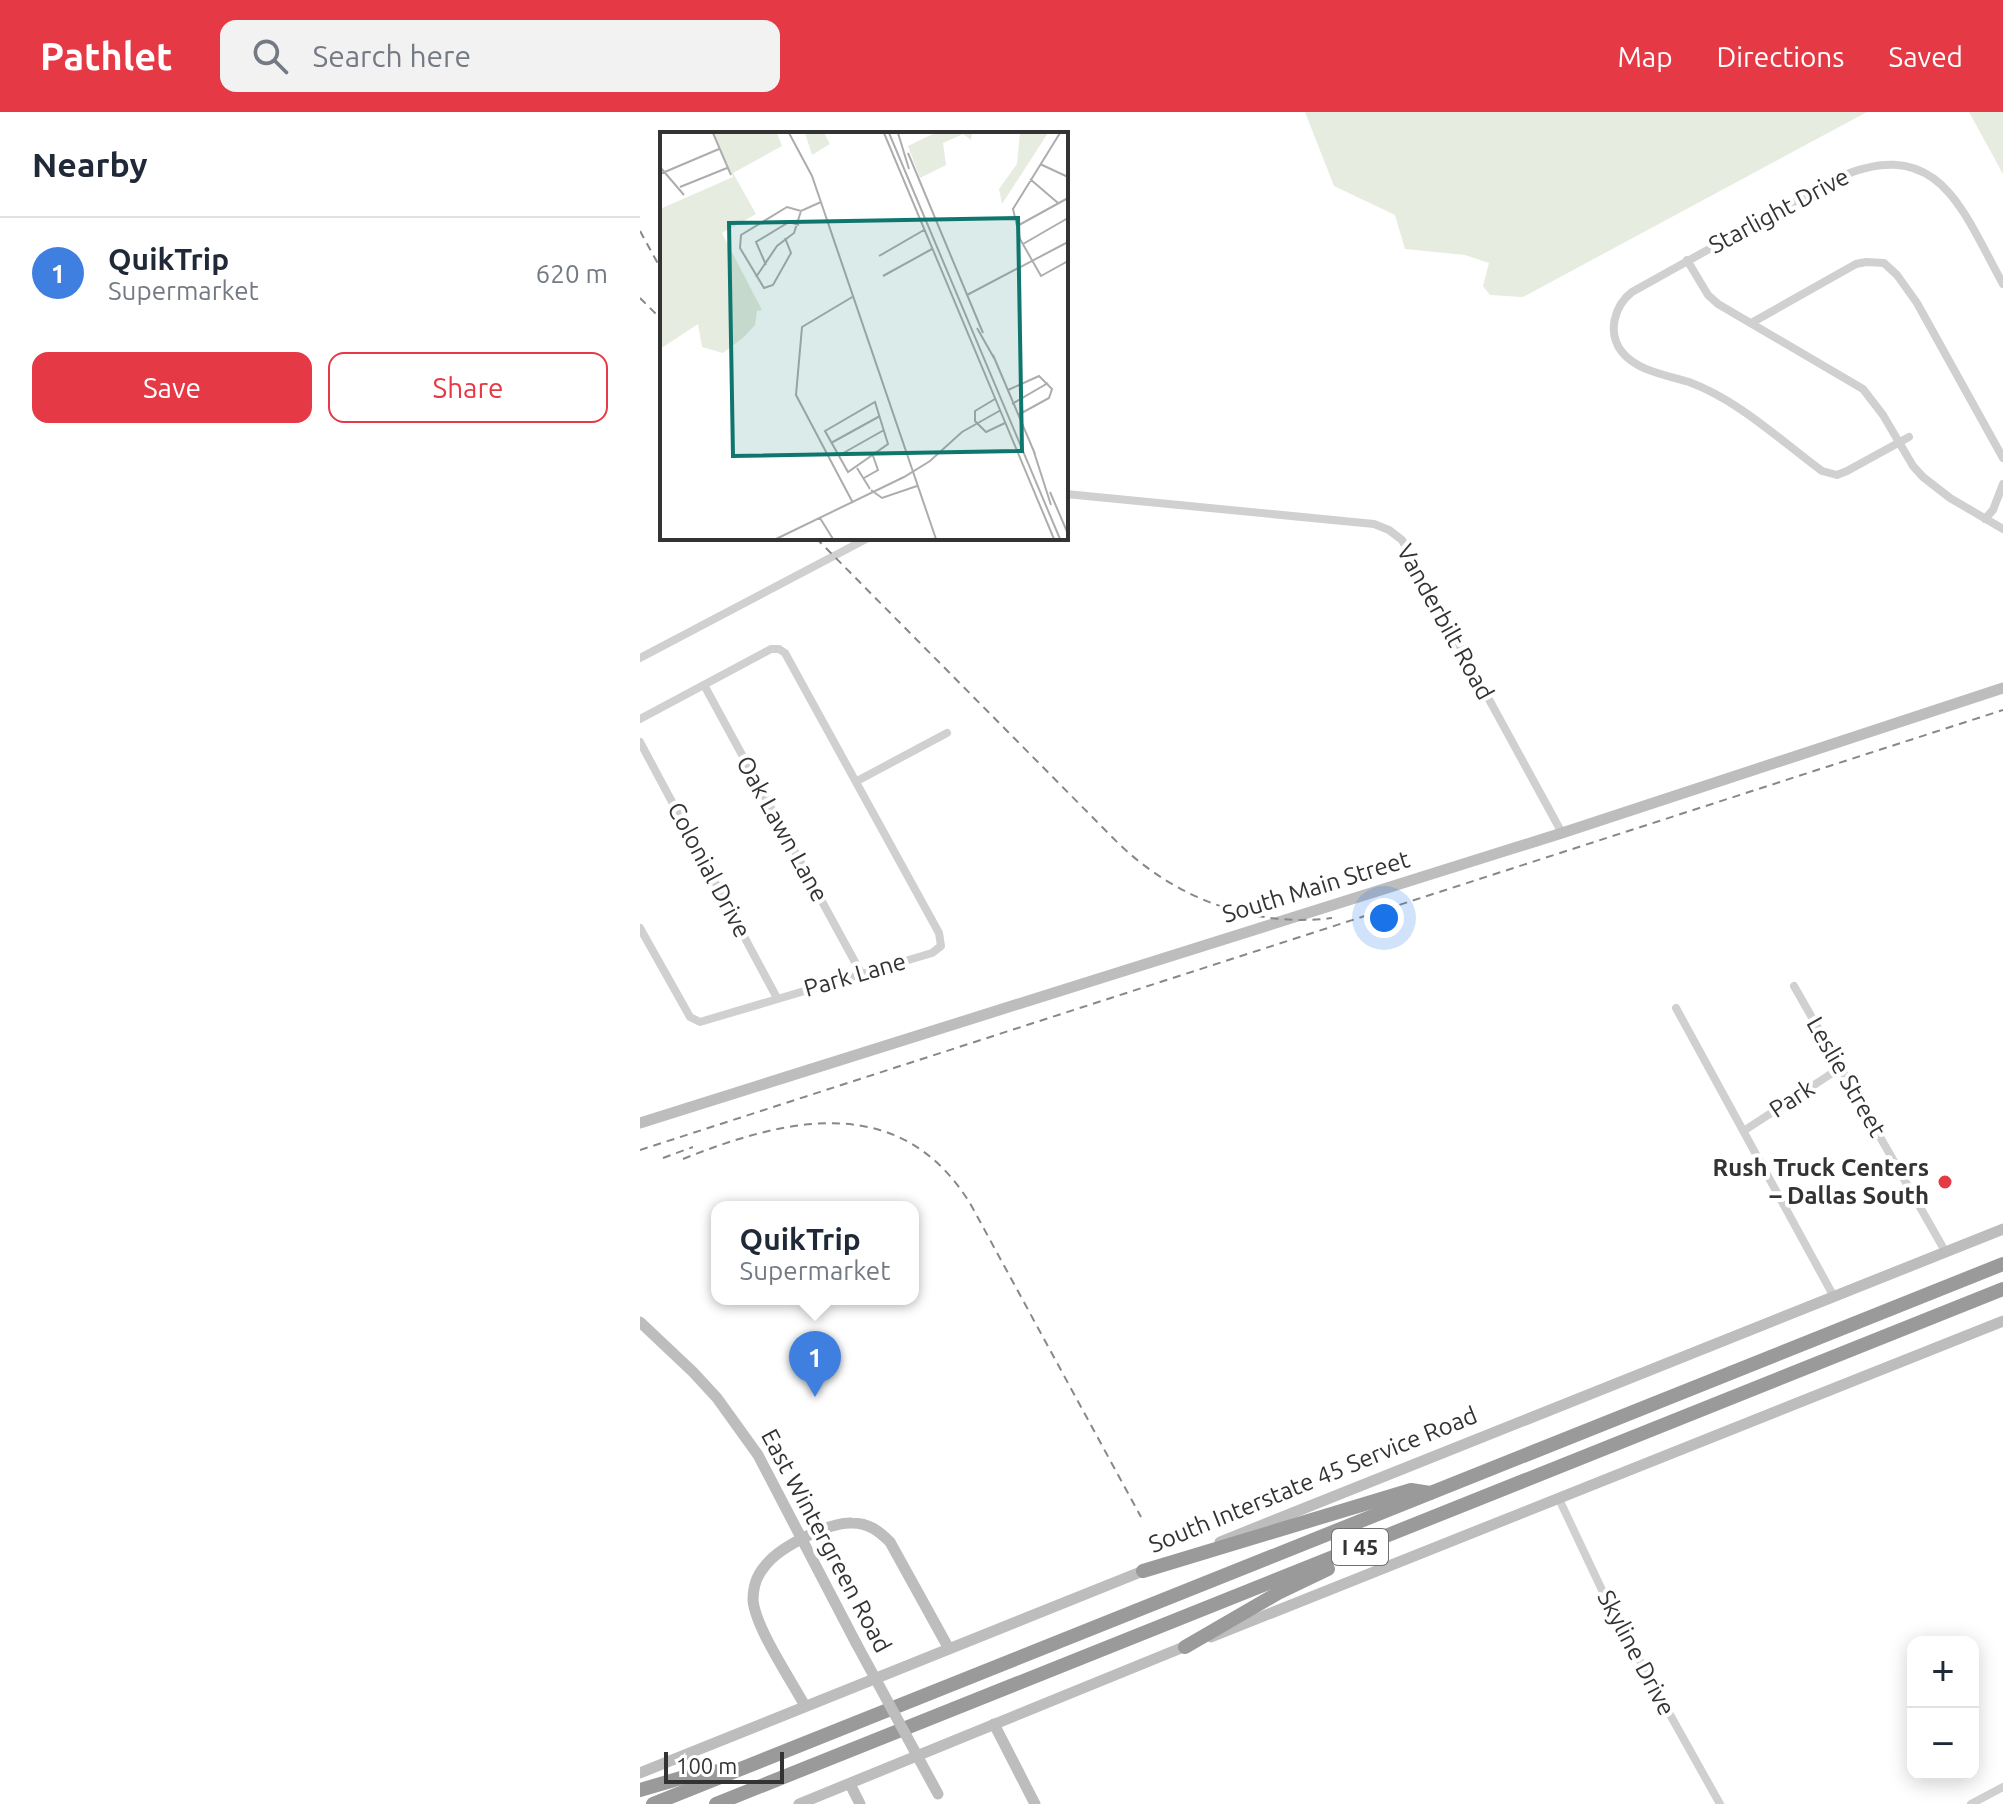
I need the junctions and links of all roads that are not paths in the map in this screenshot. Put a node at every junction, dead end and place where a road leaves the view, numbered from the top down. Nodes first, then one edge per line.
1 (1687, 260) junction
2 (2003, 284) edge
3 (1753, 322) junction
4 (1909, 437) dead end
5 (1900, 444) junction
6 (2003, 458) edge
7 (2003, 484) edge
8 (1068, 494) edge
9 (1985, 519) junction
10 (2003, 529) edge
11 (864, 540) edge
12 (640, 658) edge
13 (704, 685) junction
14 (2003, 688) edge
15 (640, 719) edge
16 (947, 733) dead end
17 (640, 742) edge
18 (857, 781) junction
19 (1562, 833) junction
20 (640, 928) edge
21 (861, 973) junction
22 (1794, 986) dead end
23 (777, 998) junction
24 (1676, 1008) dead end
25 (1840, 1068) junction
26 (640, 1123) edge
27 (1745, 1130) junction
28 (2003, 1229) edge
29 (1945, 1251) junction
30 (2003, 1264) edge
31 (2003, 1289) edge
32 (1833, 1295) junction
33 (2003, 1321) edge
34 (640, 1322) edge
35 (1430, 1493) junction
36 (1559, 1499) junction
37 (1389, 1535) junction
38 (803, 1539) junction
39 (1143, 1571) junction
40 (948, 1647) junction
41 (1185, 1647) junction
42 (805, 1706) junction
43 (994, 1724) junction
44 (740, 1769) junction
45 (640, 1773) edge
46 (850, 1784) junction
47 (2003, 1787) edge
48 (640, 1790) edge
49 (941, 1799) edge
50 (653, 1804) edge
51 (716, 1804) edge
52 (799, 1804) edge
53 (860, 1804) edge
54 (1035, 1804) edge
55 (1720, 1804) edge
56 (1971, 1804) edge

1 - 2 street, Starlight Drive
1 - 3 street
1 - 5 street, Starlight Drive
3 - 5 street
3 - 6 street
4 - 5 street
5 - 9 street
7 - 9 street
8 - 19 street, Vanderbilt Road
9 - 10 street
11 - 12 street
13 - 15 street, Park Lane
13 - 18 street, Park Lane
13 - 21 street, Oak Lawn Lane
14 - 19 main road, South Main Street
16 - 18 street
17 - 23 street, Colonial Drive
18 - 21 street, Park Lane
19 - 26 main road, South Main Street
20 - 23 street, Park Lane
21 - 23 street, Park Lane
22 - 25 street, Leslie Street
24 - 27 street
25 - 27 street, Park
25 - 29 street, Leslie Street
27 - 32 street
28 - 29 main road, South Interstate 45 Service Road
29 - 32 main road, South Interstate 45 Service Road
30 - 35 highway, I 45
31 - 37 highway, I 45
32 - 39 main road, South Interstate 45 Service Road
33 - 36 main road
34 - 38 main road, East Wintergreen Road
35 - 39 highway
35 - 44 highway, I 45
36 - 41 main road
36 - 55 street, Skyline Drive
37 - 41 highway
37 - 51 highway, I 45
38 - 40 main road
38 - 42 main road
38 - 49 main road, East Wintergreen Road, bridge
39 - 40 main road, South Interstate 45 Service Road
40 - 42 main road, South Interstate 45 Service Road
41 - 43 main road
42 - 45 main road, South Interstate 45 Service Road
43 - 46 main road
43 - 54 main road
44 - 48 highway
44 - 50 highway, I 45
46 - 52 main road
46 - 53 main road
47 - 56 street

